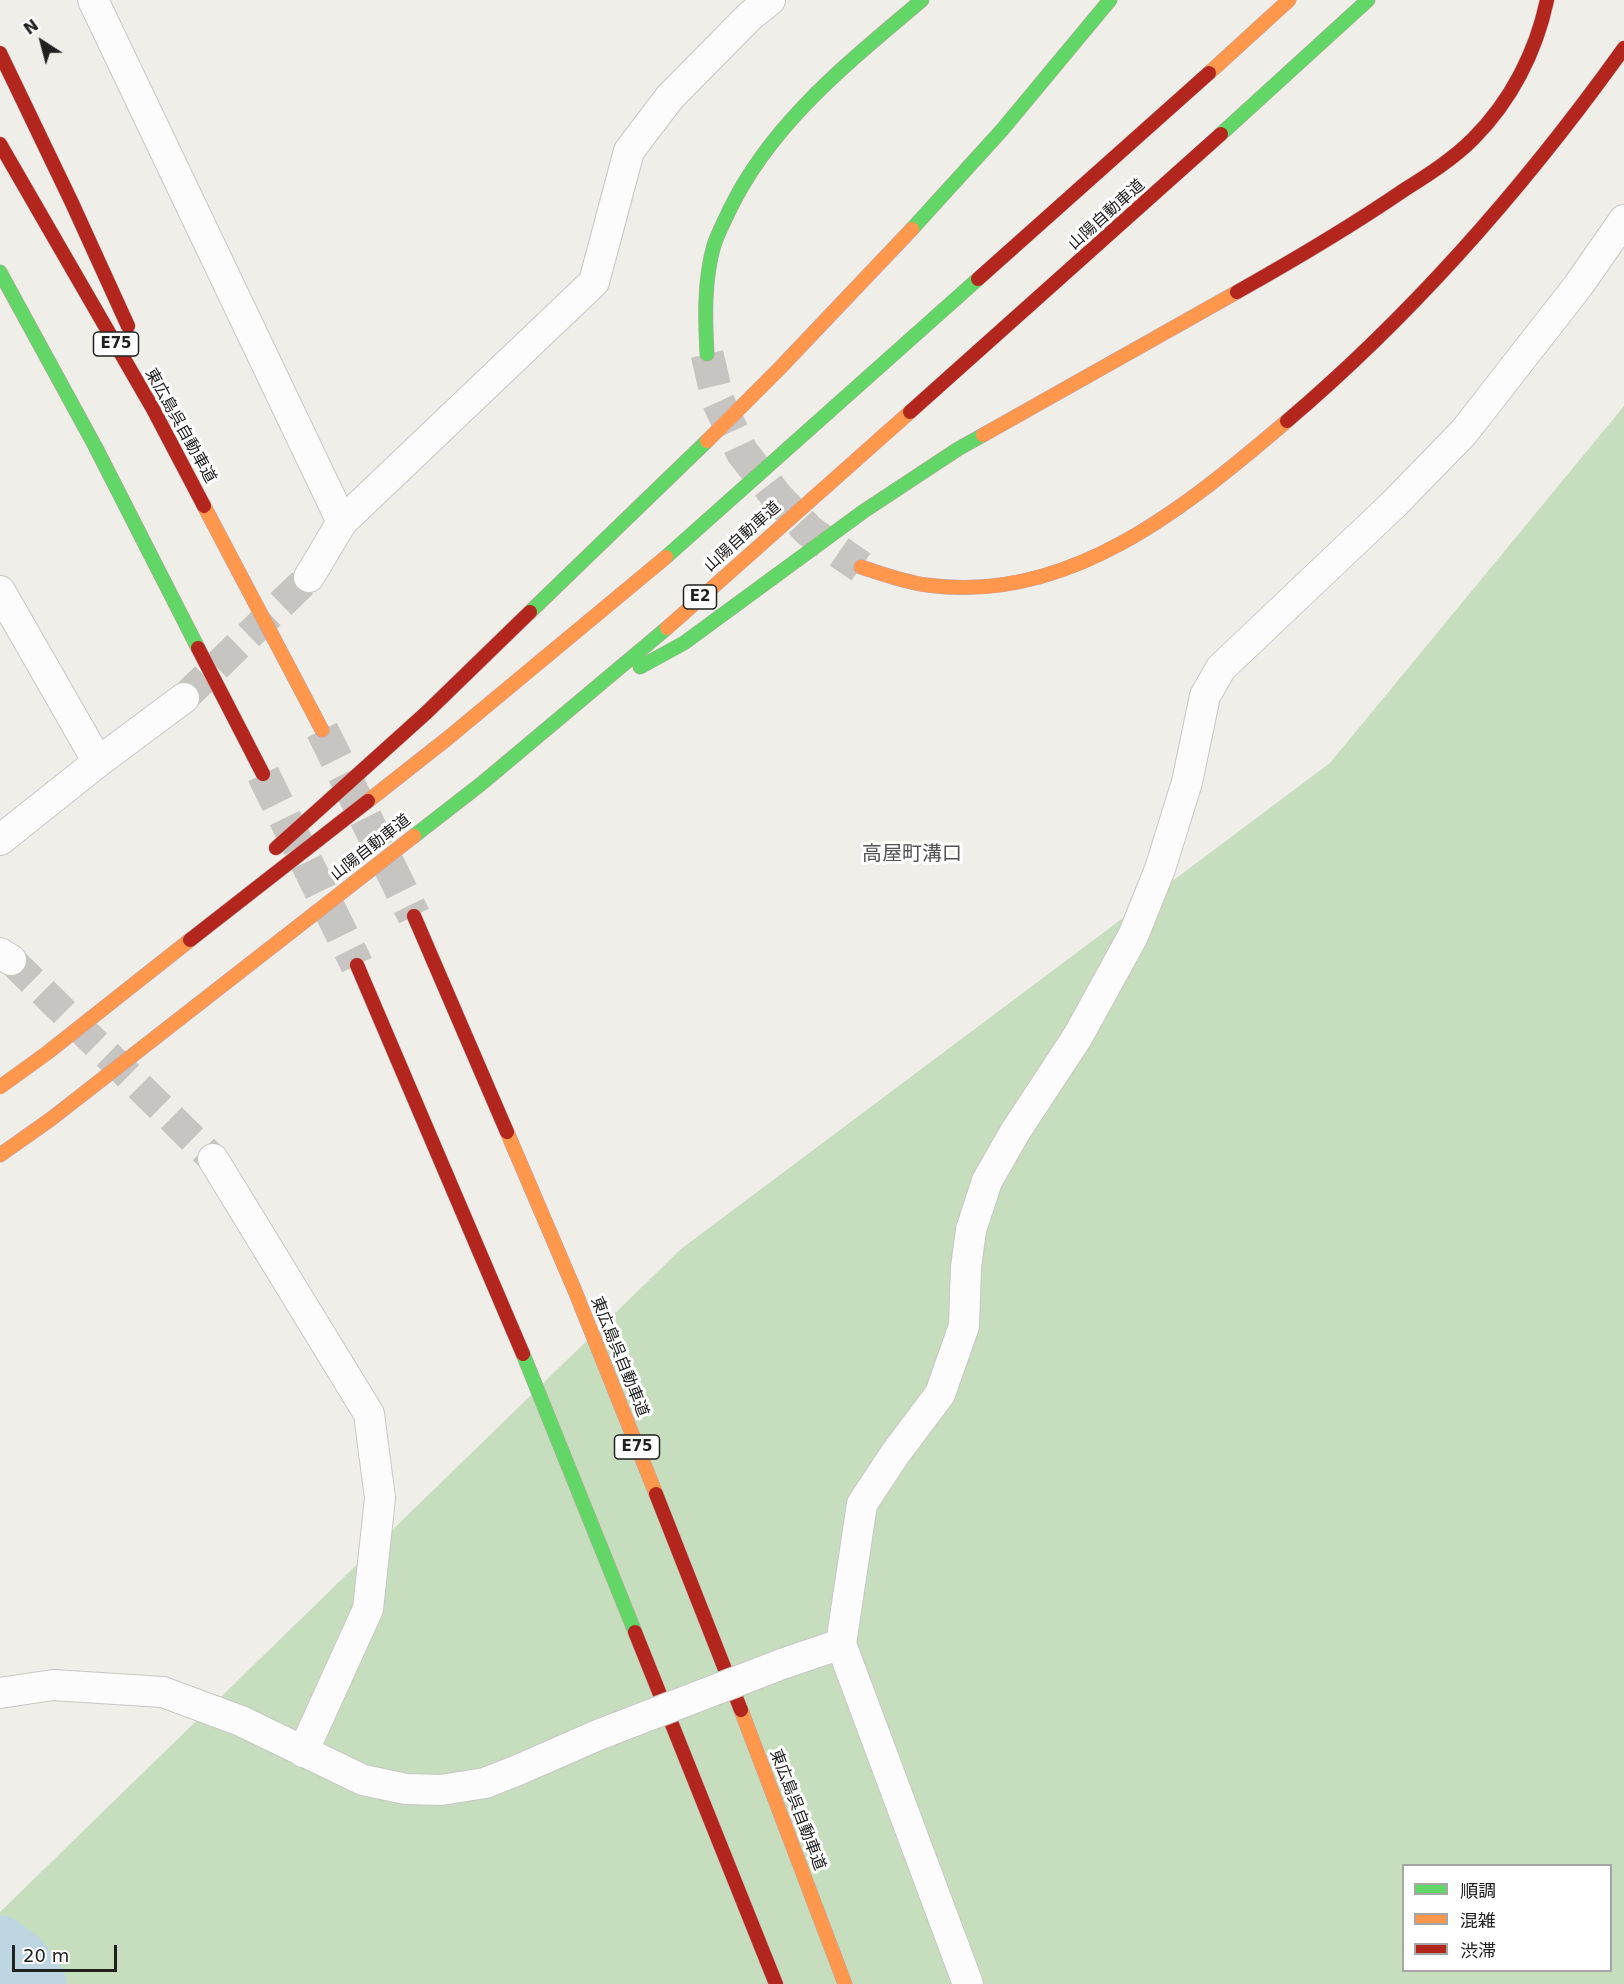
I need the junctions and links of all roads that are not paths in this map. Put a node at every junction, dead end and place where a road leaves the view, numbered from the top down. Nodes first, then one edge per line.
1 (93, 0) edge
2 (770, 0) edge
3 (922, 0) edge
4 (1110, 0) edge
5 (1289, 0) edge
6 (1368, 0) edge
7 (1546, 0) edge
8 (1624, 48) edge
9 (0, 54) edge
10 (0, 144) edge
11 (1624, 220) edge
12 (0, 272) edge
13 (135, 343) dead end
14 (707, 354) tunnel mouth
15 (150, 375) dead end
16 (59, 408) dead end
17 (342, 522) junction
18 (228, 548) junction
19 (861, 567) tunnel mouth
20 (309, 577) tunnel mouth
21 (165, 585) junction
22 (0, 591) edge
23 (184, 698) tunnel mouth
24 (582, 698) junction
25 (322, 730) tunnel mouth
26 (98, 762) junction
27 (263, 774) tunnel mouth
28 (0, 840) edge
29 (268, 855) dead end
30 (206, 911) dead end
31 (414, 916) tunnel mouth
32 (357, 965) tunnel mouth
33 (47, 1053) junction
34 (0, 1087) edge
35 (0, 1155) edge
36 (213, 1159) tunnel mouth
37 (841, 1644) junction
38 (0, 1693) edge
39 (303, 1752) junction
40 (776, 1984) edge
41 (845, 1984) edge
42 (968, 1984) edge

1 - 17 street
2 - 17 street
3 - 14 highway
4 - 29 highway
5 - 33 highway
6 - 24 highway, 山陽自動車道 / E2
7 - 24 highway
8 - 19 highway
9 - 13 highway
10 - 18 highway, 東広島呉自動車道 / E75
11 - 37 street
12 - 21 highway
15 - 18 highway
16 - 21 highway
17 - 20 street
18 - 25 highway, 東広島呉自動車道 / E75
21 - 27 highway
22 - 26 street
23 - 26 street
24 - 35 highway, 山陽自動車道 / E2
26 - 28 street
30 - 33 highway
31 - 41 highway, 東広島呉自動車道 / E75
32 - 40 highway
33 - 34 highway
36 - 39 street
37 - 39 street, bridge
37 - 42 street
38 - 39 street

